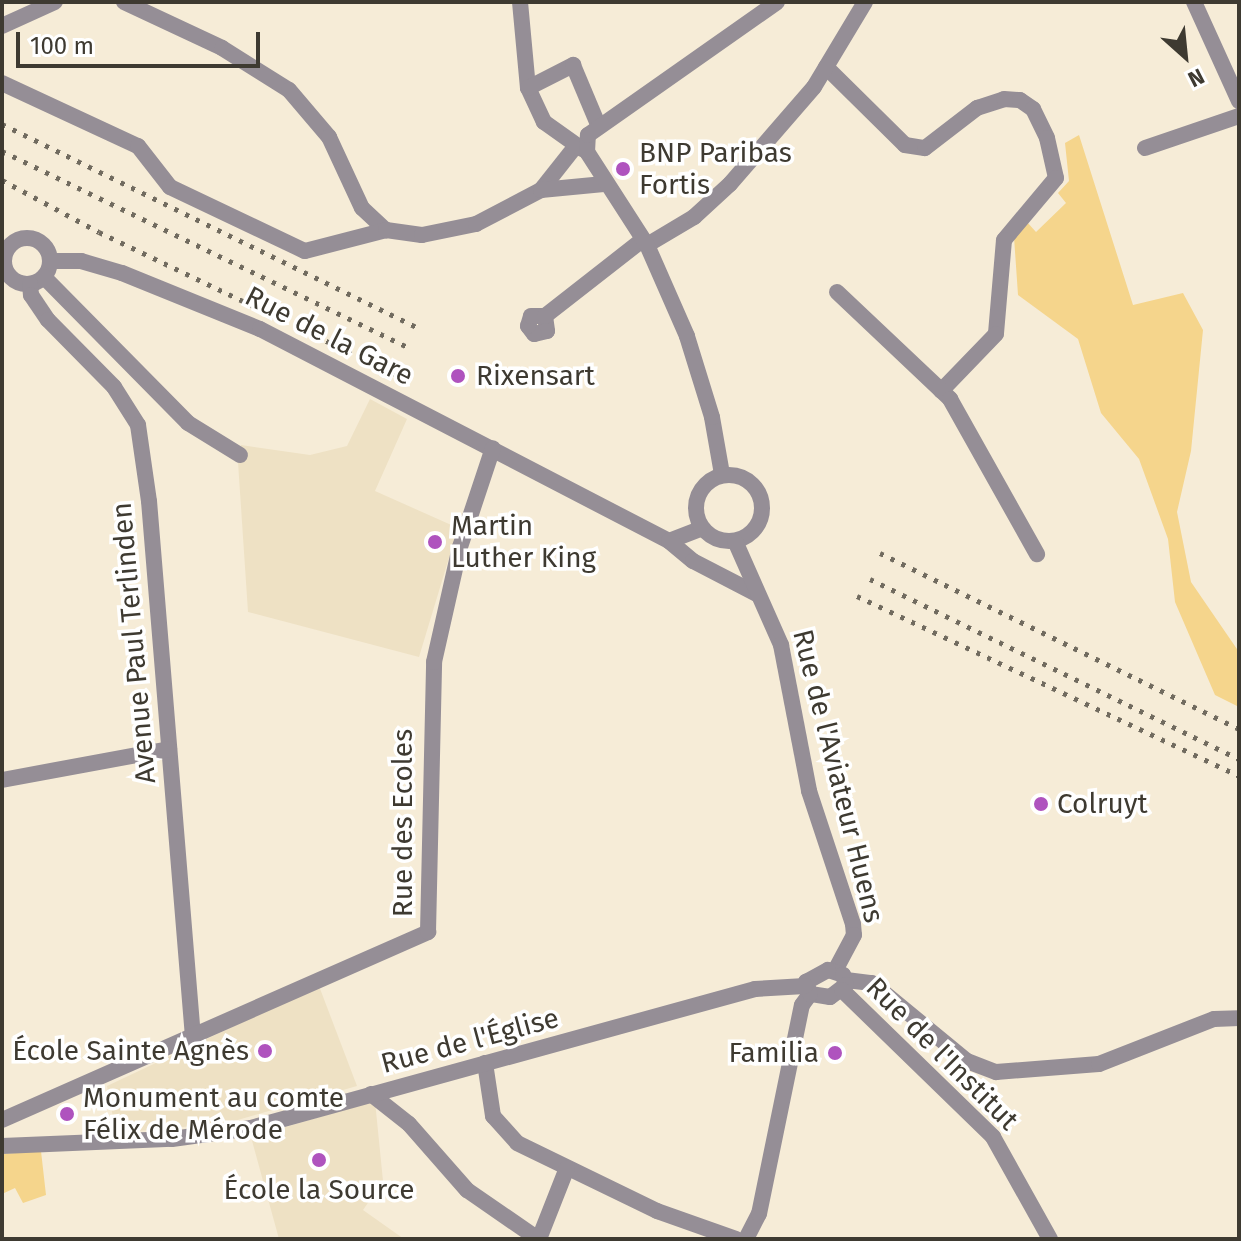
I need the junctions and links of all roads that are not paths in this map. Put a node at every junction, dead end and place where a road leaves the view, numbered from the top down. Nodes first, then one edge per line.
1 (55, 2) edge
2 (124, 2) edge
3 (520, 2) edge
4 (777, 2) edge
5 (865, 2) edge
6 (1194, 2) edge
7 (2, 26) edge
8 (826, 67) junction
9 (2, 83) edge
10 (528, 88) junction
11 (1239, 101) edge
12 (1239, 116) edge
13 (599, 127) junction
14 (1145, 148) dead end
15 (581, 149) junction
16 (604, 184) junction
17 (541, 190) junction
18 (386, 230) junction
19 (644, 243) junction
20 (4, 249) edge
21 (4, 271) edge
22 (42, 274) junction
23 (837, 292) dead end
24 (545, 316) dead end
25 (941, 391) junction
26 (493, 448) junction
27 (240, 455) dead end
28 (722, 474) junction
29 (701, 529) junction
30 (669, 541) junction
31 (735, 541) junction
32 (1037, 554) dead end
33 (757, 594) junction
34 (169, 749) junction
35 (2, 780) edge
36 (841, 980) junction
37 (808, 990) junction
38 (1239, 1018) edge
39 (193, 1037) junction
40 (485, 1063) junction
41 (371, 1094) junction
42 (2, 1120) edge
43 (2, 1146) edge
44 (567, 1168) junction
45 (538, 1239) edge
46 (736, 1239) edge
47 (746, 1239) edge
48 (1050, 1239) edge

1 - 7 street
2 - 18 street
3 - 10 street
4 - 13 street
5 - 8 street
6 - 11 street
8 - 19 street
8 - 25 street
9 - 18 street
10 - 13 street
10 - 15 street
12 - 14 street
13 - 15 street
15 - 16 street
15 - 17 street
16 - 17 street
16 - 19 street
17 - 18 street
19 - 24 street
19 - 28 street
20 - 21 street
20 - 22 street
21 - 22 street
22 - 26 street, Rue de la Gare
22 - 27 street
22 - 34 street, Avenue Paul Terlinden
23 - 25 street
25 - 32 street
26 - 30 street, Rue de la Gare
26 - 39 street, Rue des Ecoles
28 - 29 street
28 - 31 street
29 - 30 street
29 - 31 street
30 - 33 street
31 - 33 street, Rue de l'Aviateur Huens
33 - 36 street, Rue de l'Aviateur Huens
34 - 35 street
34 - 39 street, Avenue Paul Terlinden
36 - 37 street, Rue de l'Église
36 - 37 street
36 - 38 street
36 - 48 street, Rue de l'Institut
37 - 40 street, Rue de l'Église
37 - 47 street
39 - 42 street, Rue des Ecoles
40 - 41 street, Rue de l'Église
40 - 44 street
41 - 43 street, Rue de l'Église
41 - 45 street
44 - 45 street
44 - 46 street

